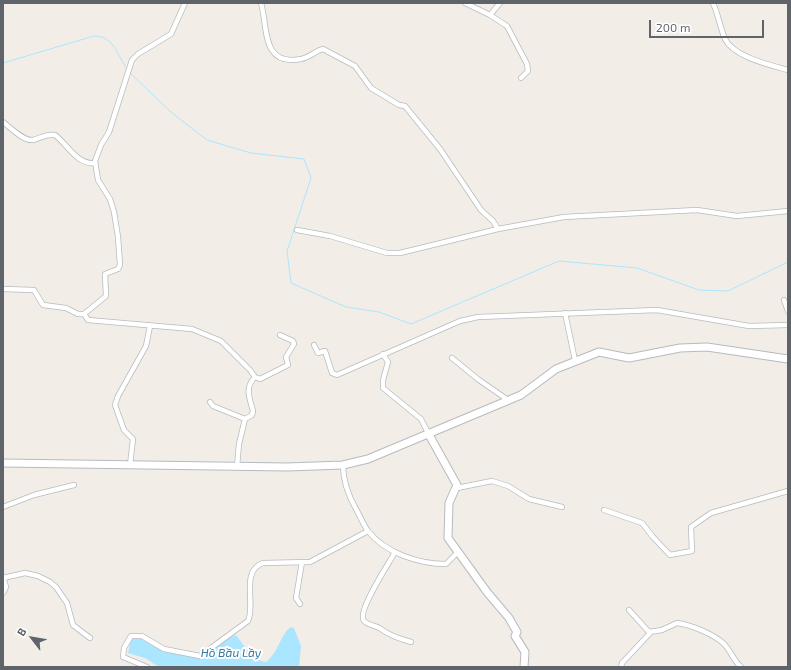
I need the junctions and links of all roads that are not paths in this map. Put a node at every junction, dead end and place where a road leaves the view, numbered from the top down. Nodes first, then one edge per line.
1 (185, 3) edge
2 (261, 3) edge
3 (465, 3) edge
4 (500, 3) edge
5 (713, 3) edge
6 (490, 15) junction
7 (788, 70) edge
8 (521, 78) dead end
9 (3, 122) edge
10 (95, 163) junction
11 (788, 211) edge
12 (498, 229) junction
13 (297, 230) dead end
14 (3, 289) edge
15 (784, 300) dead end
16 (788, 311) edge
17 (565, 313) junction
18 (84, 314) junction
19 (788, 325) edge
20 (150, 326) junction
21 (280, 335) dead end
22 (314, 345) dead end
23 (384, 354) junction
24 (452, 358) dead end
25 (788, 359) edge
26 (575, 360) junction
27 (255, 377) junction
28 (508, 400) junction
29 (210, 402) dead end
30 (245, 420) junction
31 (428, 433) junction
32 (3, 463) edge
33 (130, 465) junction
34 (343, 465) junction
35 (238, 466) junction
36 (74, 485) dead end
37 (457, 488) junction
38 (788, 491) edge
39 (3, 507) edge
40 (562, 507) dead end
41 (604, 510) dead end
42 (368, 531) junction
43 (395, 552) junction
44 (458, 552) junction
45 (302, 562) junction
46 (3, 577) edge
47 (3, 593) edge
48 (300, 604) dead end
49 (629, 610) dead end
50 (651, 632) junction
51 (90, 638) dead end
52 (411, 642) dead end
53 (147, 667) edge
54 (524, 667) edge
55 (621, 667) edge
56 (741, 667) edge

1 - 10 street
2 - 12 street
3 - 6 street
4 - 6 street
5 - 7 street
6 - 8 street
9 - 10 street
10 - 18 street
11 - 12 street
12 - 13 street
14 - 18 street
15 - 16 street
17 - 19 street
17 - 23 street
17 - 26 street
18 - 20 street
20 - 27 street
20 - 33 street
21 - 27 street
22 - 23 street
23 - 31 street
24 - 28 street
25 - 26 street
26 - 28 street
27 - 30 street
28 - 31 street
29 - 30 street
30 - 35 street
31 - 34 street
31 - 37 street
32 - 33 street
33 - 35 street
34 - 35 street
34 - 42 street
36 - 39 street
37 - 40 street
37 - 44 street
38 - 41 street
42 - 43 street
42 - 45 street
43 - 44 street
43 - 52 street
44 - 54 street
45 - 48 street
45 - 53 street
46 - 47 street
46 - 51 street
49 - 50 street
50 - 55 street
50 - 56 street

